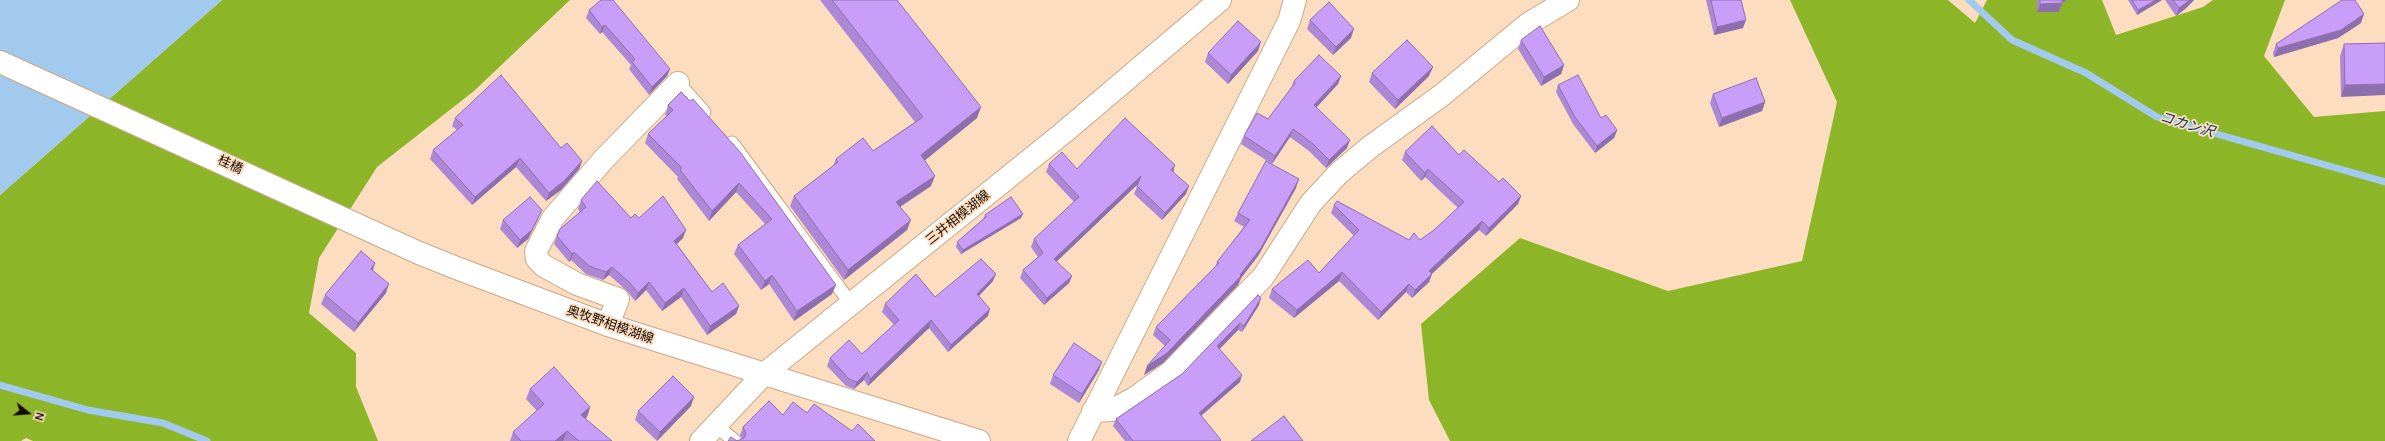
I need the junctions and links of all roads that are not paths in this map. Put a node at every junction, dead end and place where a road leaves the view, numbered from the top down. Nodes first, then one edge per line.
1 (1220, 0) edge
2 (1295, 0) edge
3 (1568, 0) edge
4 (0, 62) edge
5 (678, 83) joint
6 (713, 122) edge
7 (723, 134) edge
8 (459, 269) joint
9 (851, 304) junction
10 (608, 325) junction
11 (764, 374) junction
12 (1093, 411) junction
13 (716, 426) junction
14 (701, 441) edge
15 (735, 441) edge
16 (979, 441) edge
17 (1079, 441) edge

1 - 9 street, 三井相模湖線
2 - 12 street
3 - 12 street
4 - 8 street, 桂橋
5 - 6 lane
5 - 10 street
7 - 9 lane
8 - 10 street, 奥牧野相模湖線
9 - 11 street, 三井相模湖線
10 - 11 street, 奥牧野相模湖線
11 - 13 street, 三井相模湖線
11 - 16 street, 奥牧野相模湖線
12 - 17 street
13 - 14 street, 三井相模湖線
13 - 15 lane

